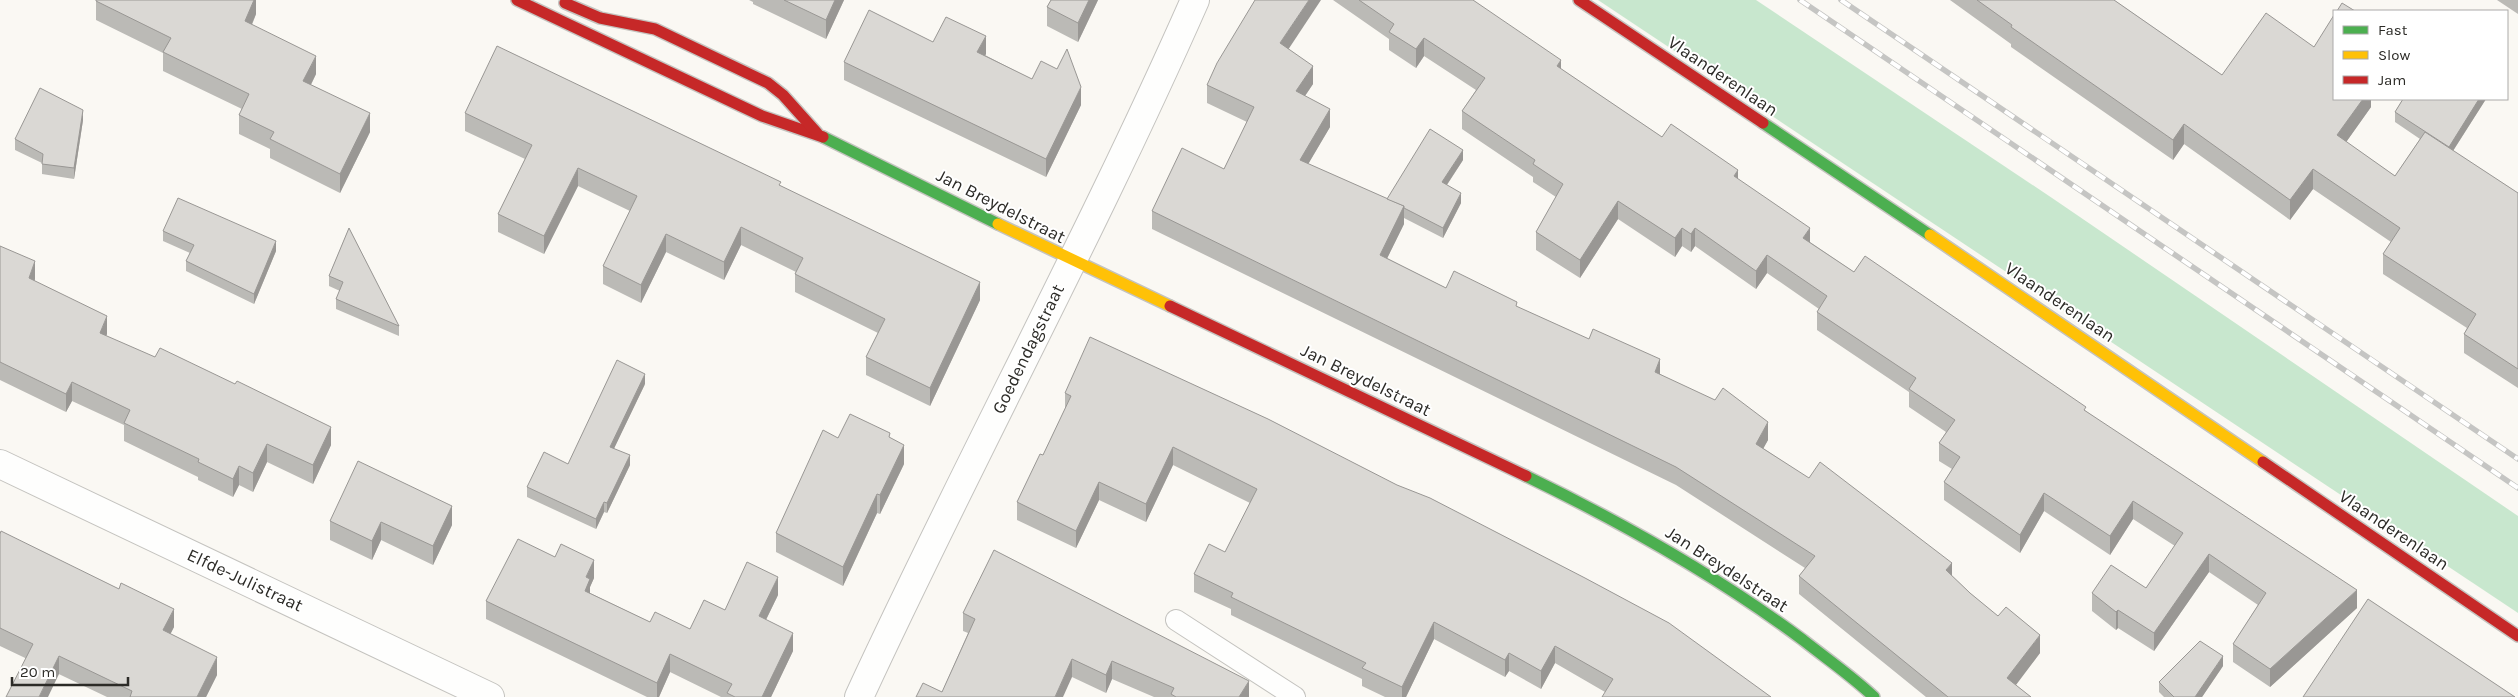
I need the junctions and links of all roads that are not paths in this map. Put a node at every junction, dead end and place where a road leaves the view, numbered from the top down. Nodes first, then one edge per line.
1 (517, 0) edge
2 (559, 0) edge
3 (1195, 0) edge
4 (1579, 0) edge
5 (820, 136) junction
6 (1072, 261) junction
7 (0, 464) edge
8 (1176, 620) dead end
9 (2518, 636) edge
10 (490, 697) edge
11 (859, 697) edge
12 (1295, 697) edge
13 (1874, 697) edge

1 - 5 street, Jan Breydelstraat
2 - 5 street, Jan Breydelstraat
3 - 6 street, Goedendagstraat
4 - 9 street, Vlaanderenlaan
5 - 6 street, Jan Breydelstraat
6 - 11 street, Goedendagstraat
6 - 13 street, Jan Breydelstraat
7 - 10 street, Elfde-Julistraat
8 - 12 lane

